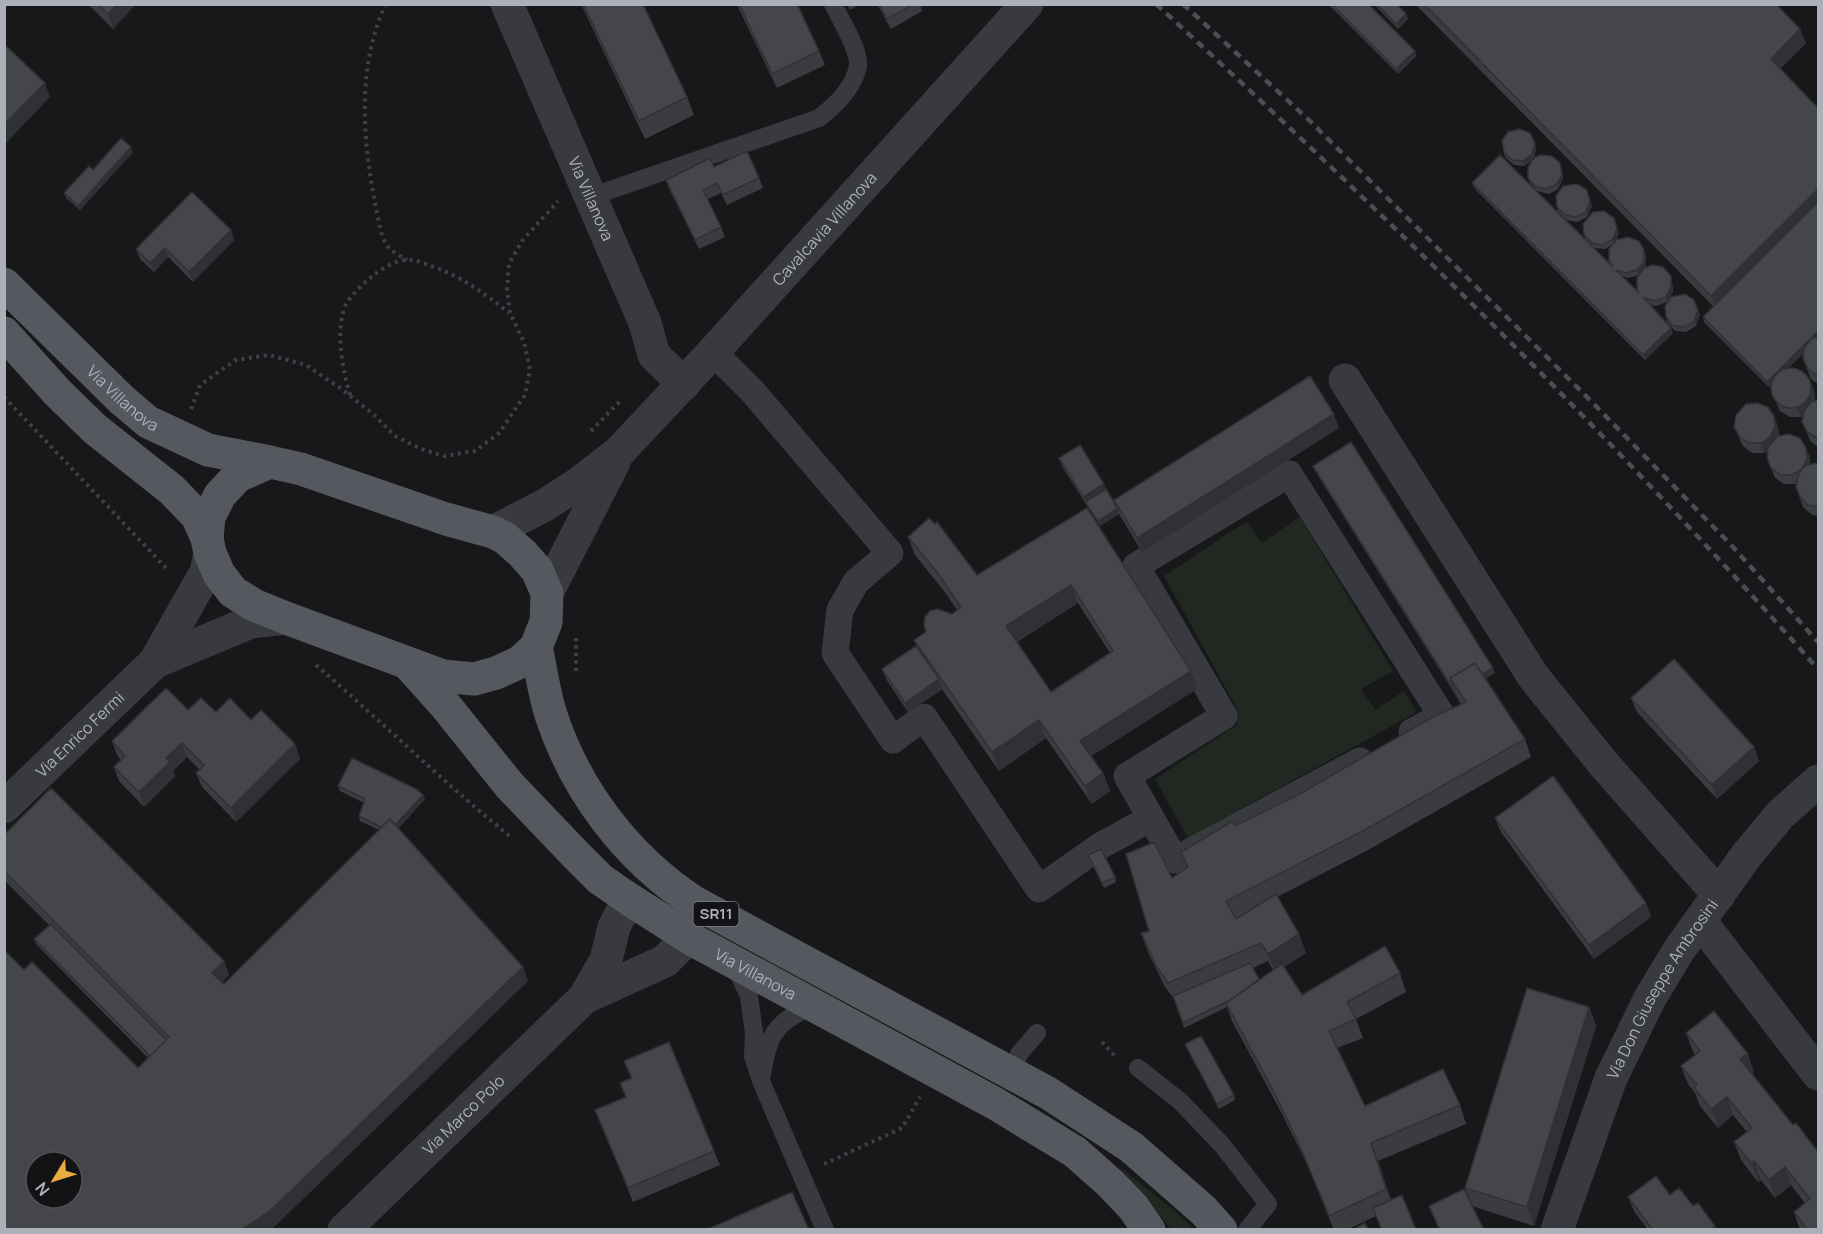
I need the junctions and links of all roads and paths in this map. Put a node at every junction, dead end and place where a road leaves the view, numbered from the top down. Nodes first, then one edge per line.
1 (386, 4) edge
2 (507, 4) edge
3 (833, 4) edge
4 (1027, 4) edge
5 (588, 193) junction
6 (408, 261) junction
7 (4, 284) edge
8 (510, 313) junction
9 (4, 333) edge
10 (712, 352) junction
11 (1345, 380) dead end
12 (684, 384) junction
13 (350, 396) junction
14 (4, 397) edge
15 (609, 411) dead end
16 (189, 413) dead end
17 (588, 434) dead end
18 (620, 452) junction
19 (270, 462) junction
20 (493, 532) junction
21 (209, 546) junction
22 (170, 572) dead end
23 (547, 593) junction
24 (286, 618) junction
25 (576, 636) dead end
26 (536, 647) junction
27 (155, 662) junction
28 (313, 662) dead end
29 (407, 662) junction
30 (577, 682) dead end
31 (1818, 781) edge
32 (4, 807) edge
33 (1151, 818) junction
34 (512, 838) dead end
35 (1719, 895) junction
36 (629, 900) junction
37 (1701, 922) junction
38 (686, 936) junction
39 (733, 962) junction
40 (584, 998) junction
41 (814, 1005) junction
42 (1037, 1032) dead end
43 (1138, 1068) dead end
44 (1010, 1073) junction
45 (1818, 1074) edge
46 (761, 1081) junction
47 (902, 1128) dead end
48 (819, 1166) dead end
49 (344, 1230) edge
50 (825, 1230) edge
51 (1149, 1230) edge
52 (1221, 1230) edge
53 (1247, 1230) edge
54 (1557, 1230) edge

1 - 6 path
2 - 5 street, Via Villanova
3 - 5 lane
4 - 10 street, Cavalcavia Villanova
5 - 8 path
5 - 12 street, Via Villanova
6 - 8 path
6 - 13 path
7 - 19 main road, Via Villanova
8 - 13 path
9 - 21 main road
10 - 12 street, Cavalcavia Villanova
10 - 33 street
11 - 35 street
12 - 18 street, Cavalcavia Villanova
13 - 16 path
14 - 22 path
15 - 17 path
18 - 20 street, Cavalcavia Villanova
18 - 23 street, Cavalcavia Villanova
19 - 20 main road, Via Villanova
19 - 21 main road
20 - 23 main road, Via Villanova
21 - 24 main road
21 - 27 street, Via Enrico Fermi
23 - 26 main road
24 - 27 street, Via Enrico Fermi
24 - 29 main road
25 - 30 path
26 - 29 main road
26 - 44 main road, SR11
27 - 32 street, Via Enrico Fermi
28 - 34 path
29 - 36 main road, Via Villanova / SR11
31 - 35 street, Via Don Giuseppe Ambrosini
33 - 33 street
35 - 37 street, Via Don Giuseppe Ambrosini
36 - 38 main road, Via Villanova / SR11
36 - 40 street, Via Marco Polo
37 - 45 street
37 - 54 street, Via Don Giuseppe Ambrosini
38 - 39 main road, Via Villanova / SR11
38 - 40 street, Via Marco Polo
39 - 41 main road, Via Villanova / SR11
39 - 46 lane
40 - 49 street, Via Marco Polo
41 - 46 lane
41 - 51 main road, Via Villanova / SR11
42 - 44 lane
43 - 53 lane
44 - 52 main road, SR11
46 - 50 lane
47 - 48 path

